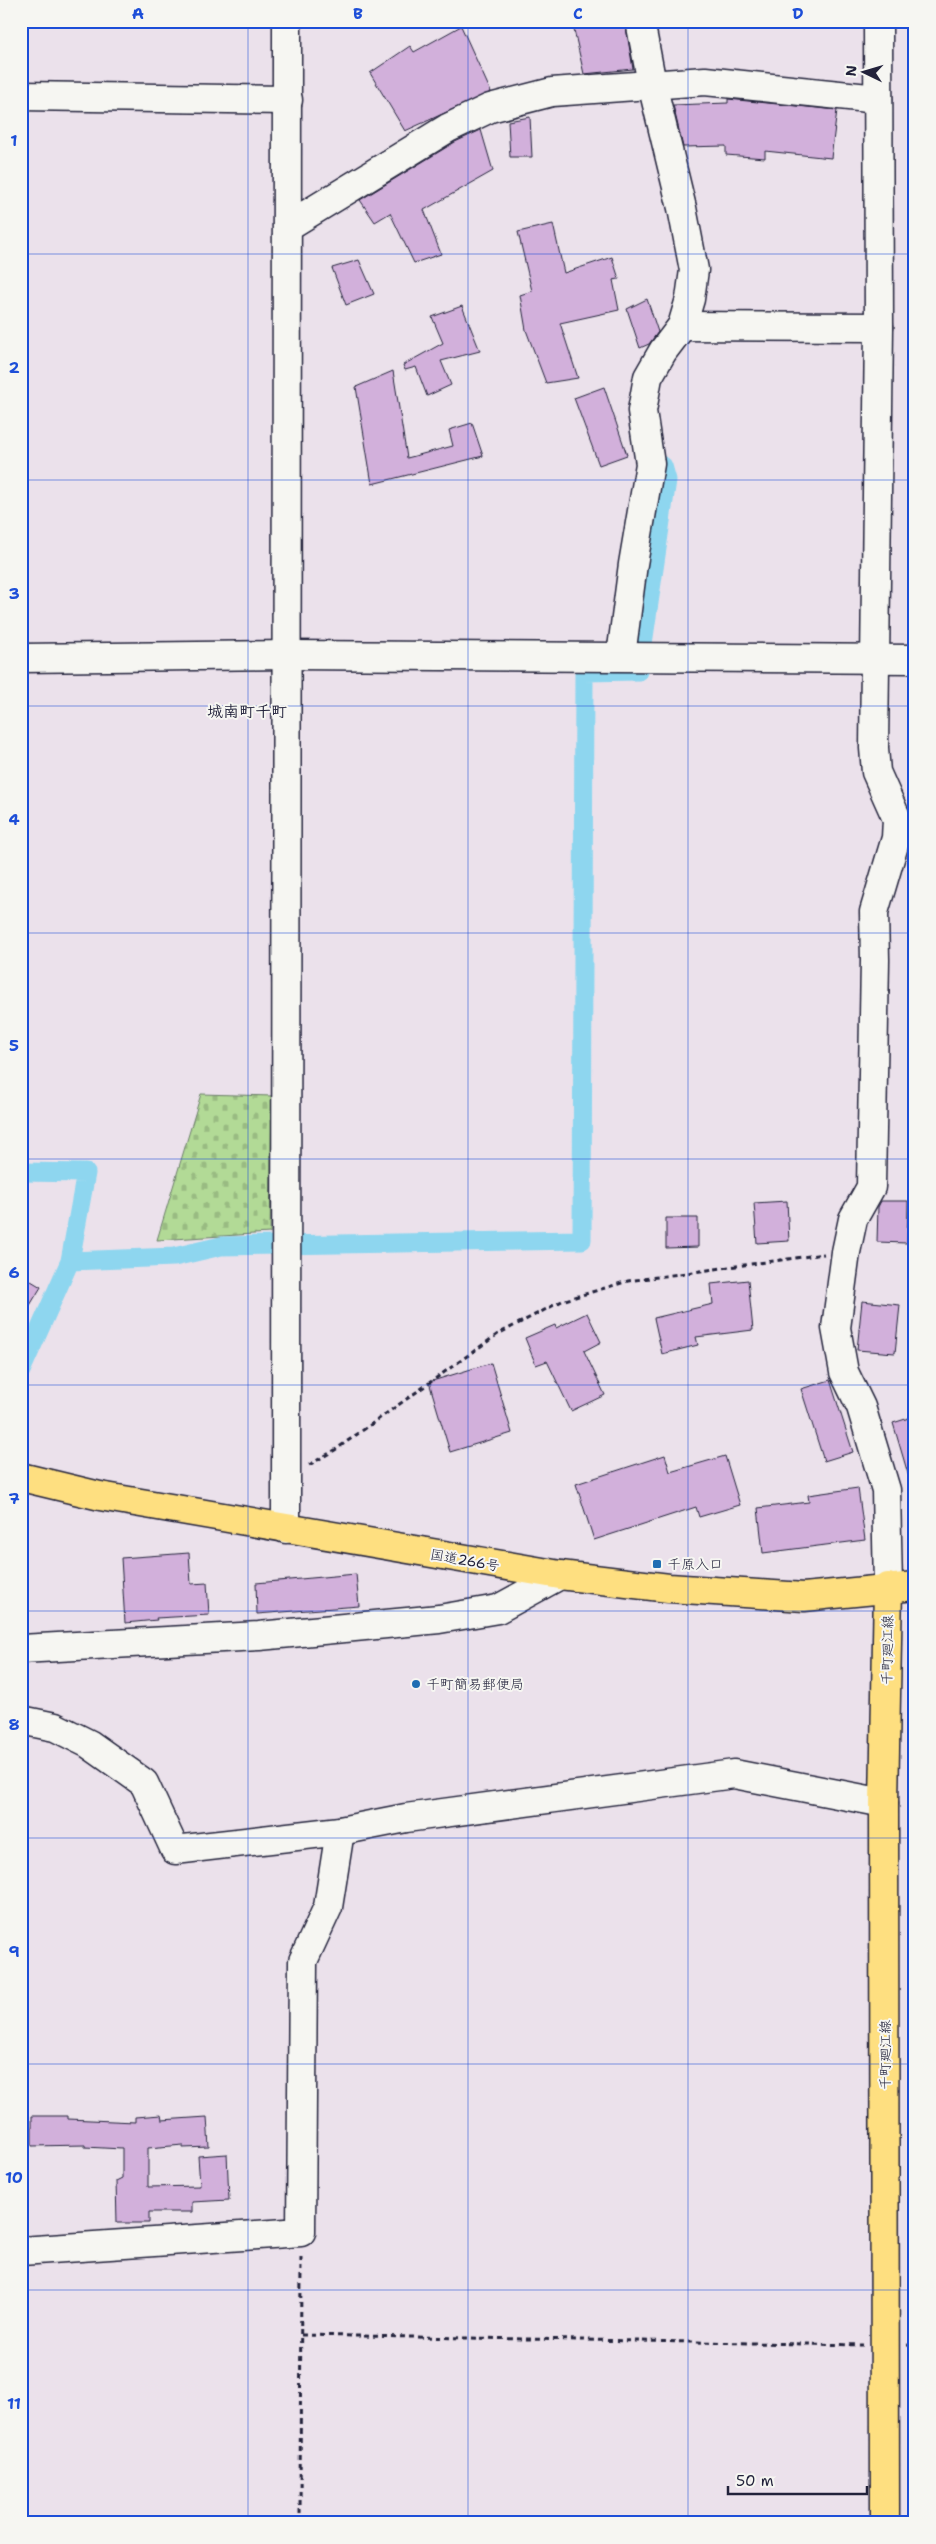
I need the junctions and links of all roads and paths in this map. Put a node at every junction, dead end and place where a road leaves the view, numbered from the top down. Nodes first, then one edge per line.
1 (287, 21) edge
2 (640, 21) edge
3 (878, 21) edge
4 (652, 84) junction
5 (21, 96) edge
6 (878, 99) junction
7 (288, 100) junction
8 (288, 226) junction
9 (682, 326) junction
10 (879, 327) junction
11 (288, 655) junction
12 (621, 656) junction
13 (21, 658) edge
14 (874, 659) junction
15 (915, 659) edge
16 (846, 1252) junction
17 (21, 1477) edge
18 (287, 1478) junction
19 (286, 1529) junction
20 (560, 1575) junction
21 (915, 1586) edge
22 (888, 1588) junction
23 (21, 1649) edge
24 (21, 1720) edge
25 (884, 1803) junction
26 (340, 1831) junction
27 (301, 2232) junction
28 (21, 2251) edge
29 (301, 2335) junction
30 (886, 2346) junction
31 (300, 2523) edge
32 (885, 2523) edge

1 - 7 street
2 - 4 street
3 - 6 street
4 - 6 street
4 - 8 street
4 - 9 street
5 - 7 street
6 - 10 street
7 - 8 street
8 - 11 street
9 - 10 street
9 - 12 street
10 - 14 street
11 - 12 street
11 - 13 street
11 - 18 street
12 - 14 street
14 - 15 street
14 - 16 street
16 - 18 path
16 - 22 street
17 - 19 main road, 国道266号
18 - 19 street
19 - 20 main road, 国道266号
20 - 22 main road, 国道266号
20 - 23 street
21 - 22 main road, 国道266号
22 - 25 main road, 千町廻江線
24 - 26 street
25 - 26 street
25 - 30 main road, 千町廻江線
26 - 27 street
27 - 28 street
27 - 29 path
29 - 30 path
29 - 31 path
30 - 32 main road, 千町廻江線

